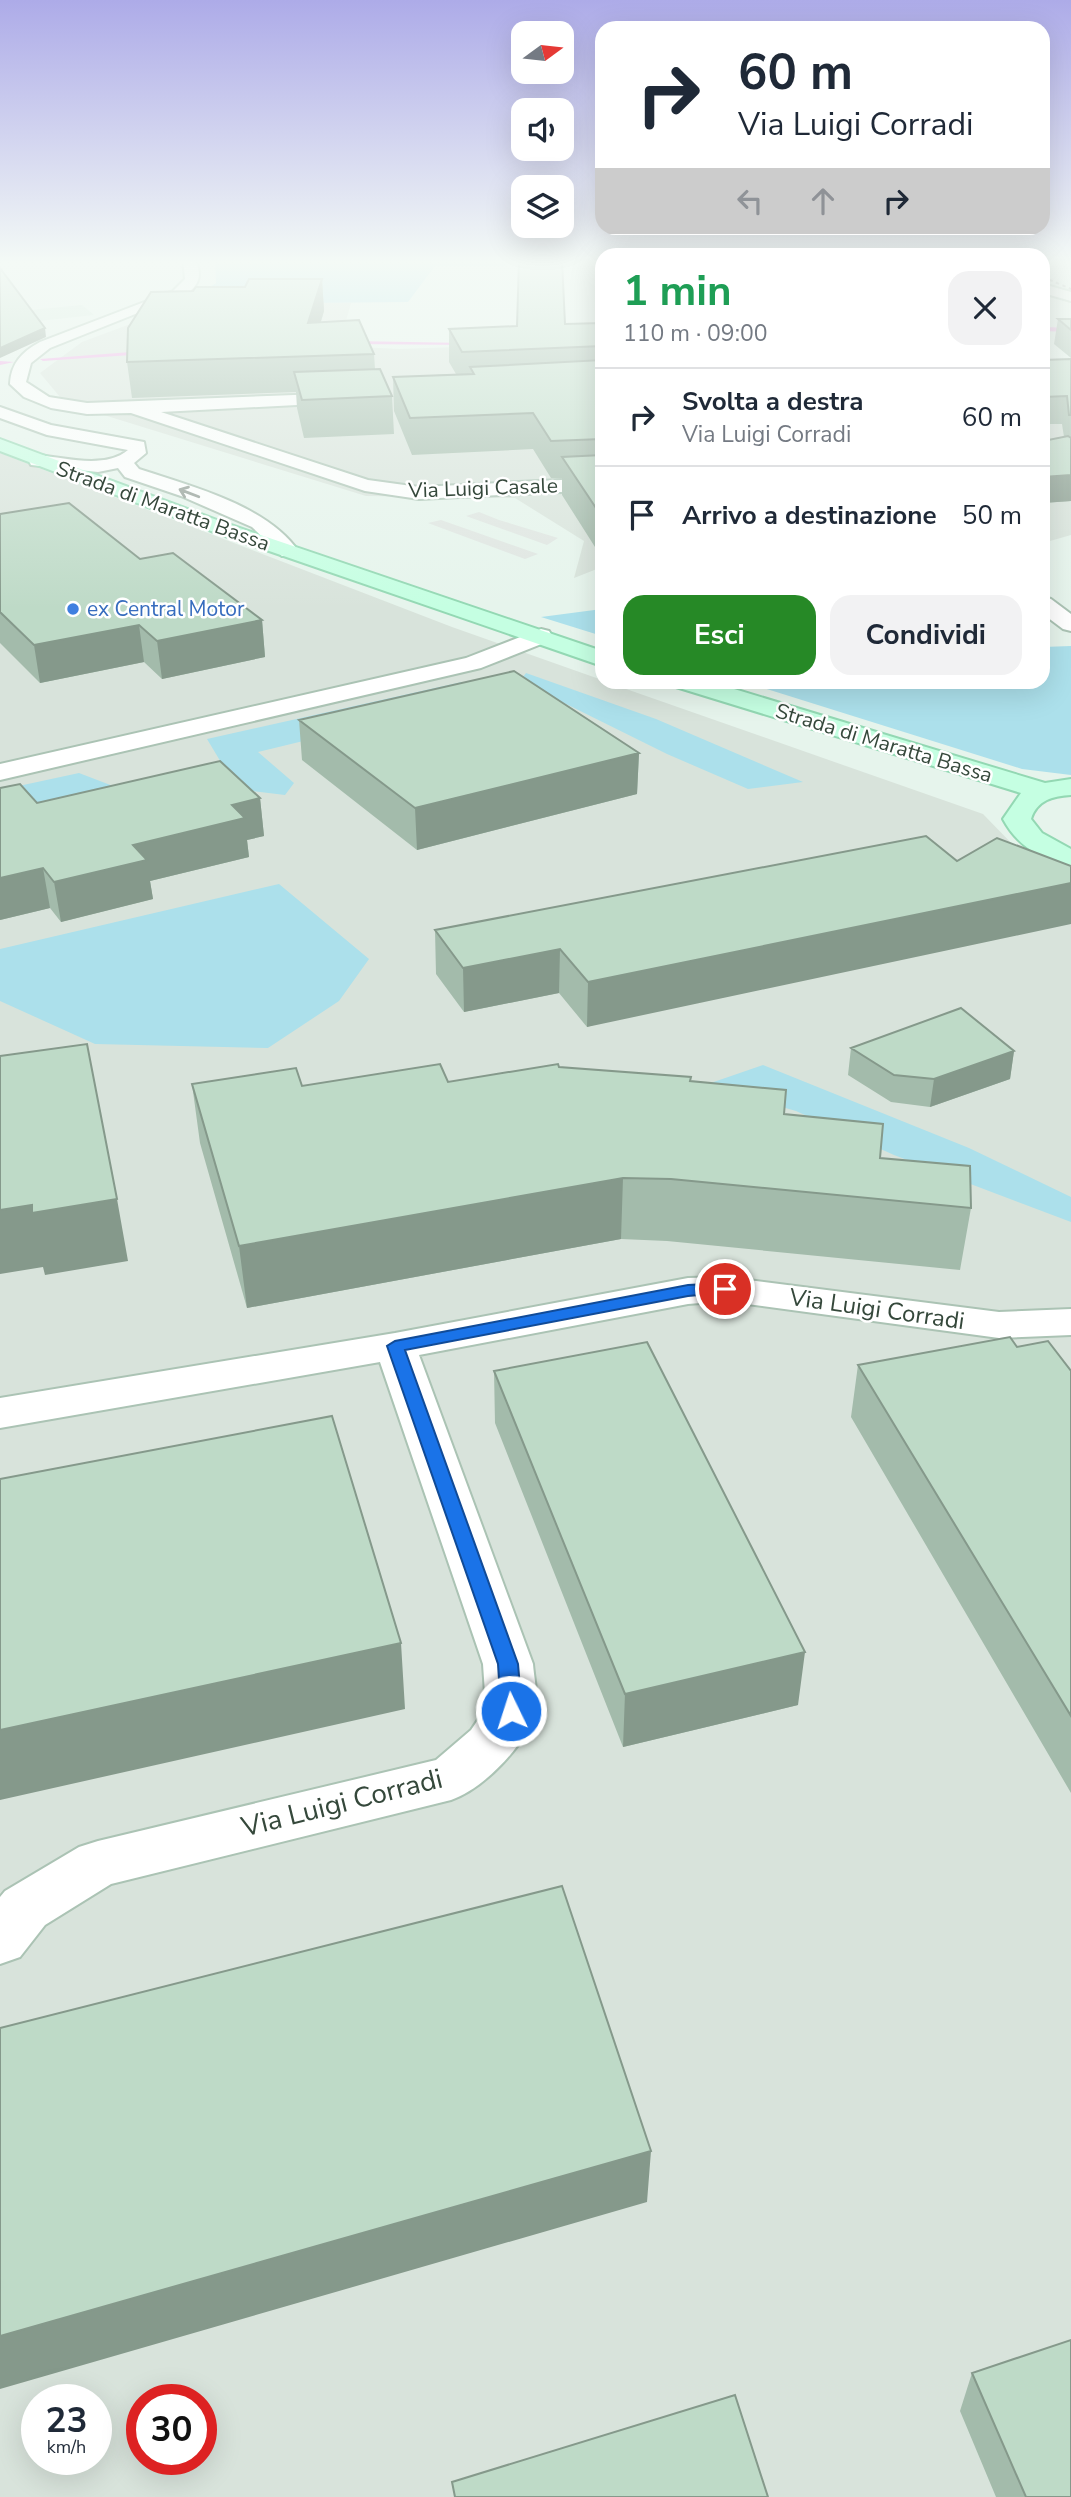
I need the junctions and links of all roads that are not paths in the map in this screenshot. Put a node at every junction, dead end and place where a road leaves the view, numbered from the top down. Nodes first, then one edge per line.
1 (18, 377) edge
2 (366, 397) edge
3 (132, 408) junction
4 (0, 412) edge
5 (0, 444) edge
6 (38, 461) junction
7 (123, 462) junction
8 (595, 484) edge
9 (289, 552) junction
10 (1050, 609) edge
11 (1071, 624) edge
12 (552, 641) junction
13 (595, 656) edge
14 (688, 689) edge
15 (707, 689) edge
16 (0, 772) edge
17 (1071, 786) edge
18 (1044, 792) junction
19 (1020, 807) junction
20 (1071, 858) edge
21 (1071, 1322) edge
22 (395, 1346) junction
23 (0, 1413) edge
24 (0, 1939) edge

1 - 3 street
2 - 3 street
3 - 8 street, Via Luigi Casale
4 - 7 street, Strada di Maratta Bassa
5 - 6 main road, Strada di Maratta Bassa
6 - 7 street, Strada di Maratta Bassa
6 - 9 main road, Strada di Maratta Bassa
9 -> 7 street, Strada di Maratta Bassa
9 - 12 main road, Strada di Maratta Bassa
10 - 11 street
12 - 13 main road, Strada di Maratta Bassa
12 - 16 street
14 - 19 main road, Strada di Maratta Bassa
15 - 18 main road, Strada di Maratta Bassa
17 - 18 main road, Strada di Maratta Bassa
18 - 19 main road, Strada di Maratta Bassa
19 - 20 main road
21 - 22 street, Via Luigi Corradi
22 - 23 street, Via Luigi Corradi
22 - 24 street, Via Luigi Corradi

